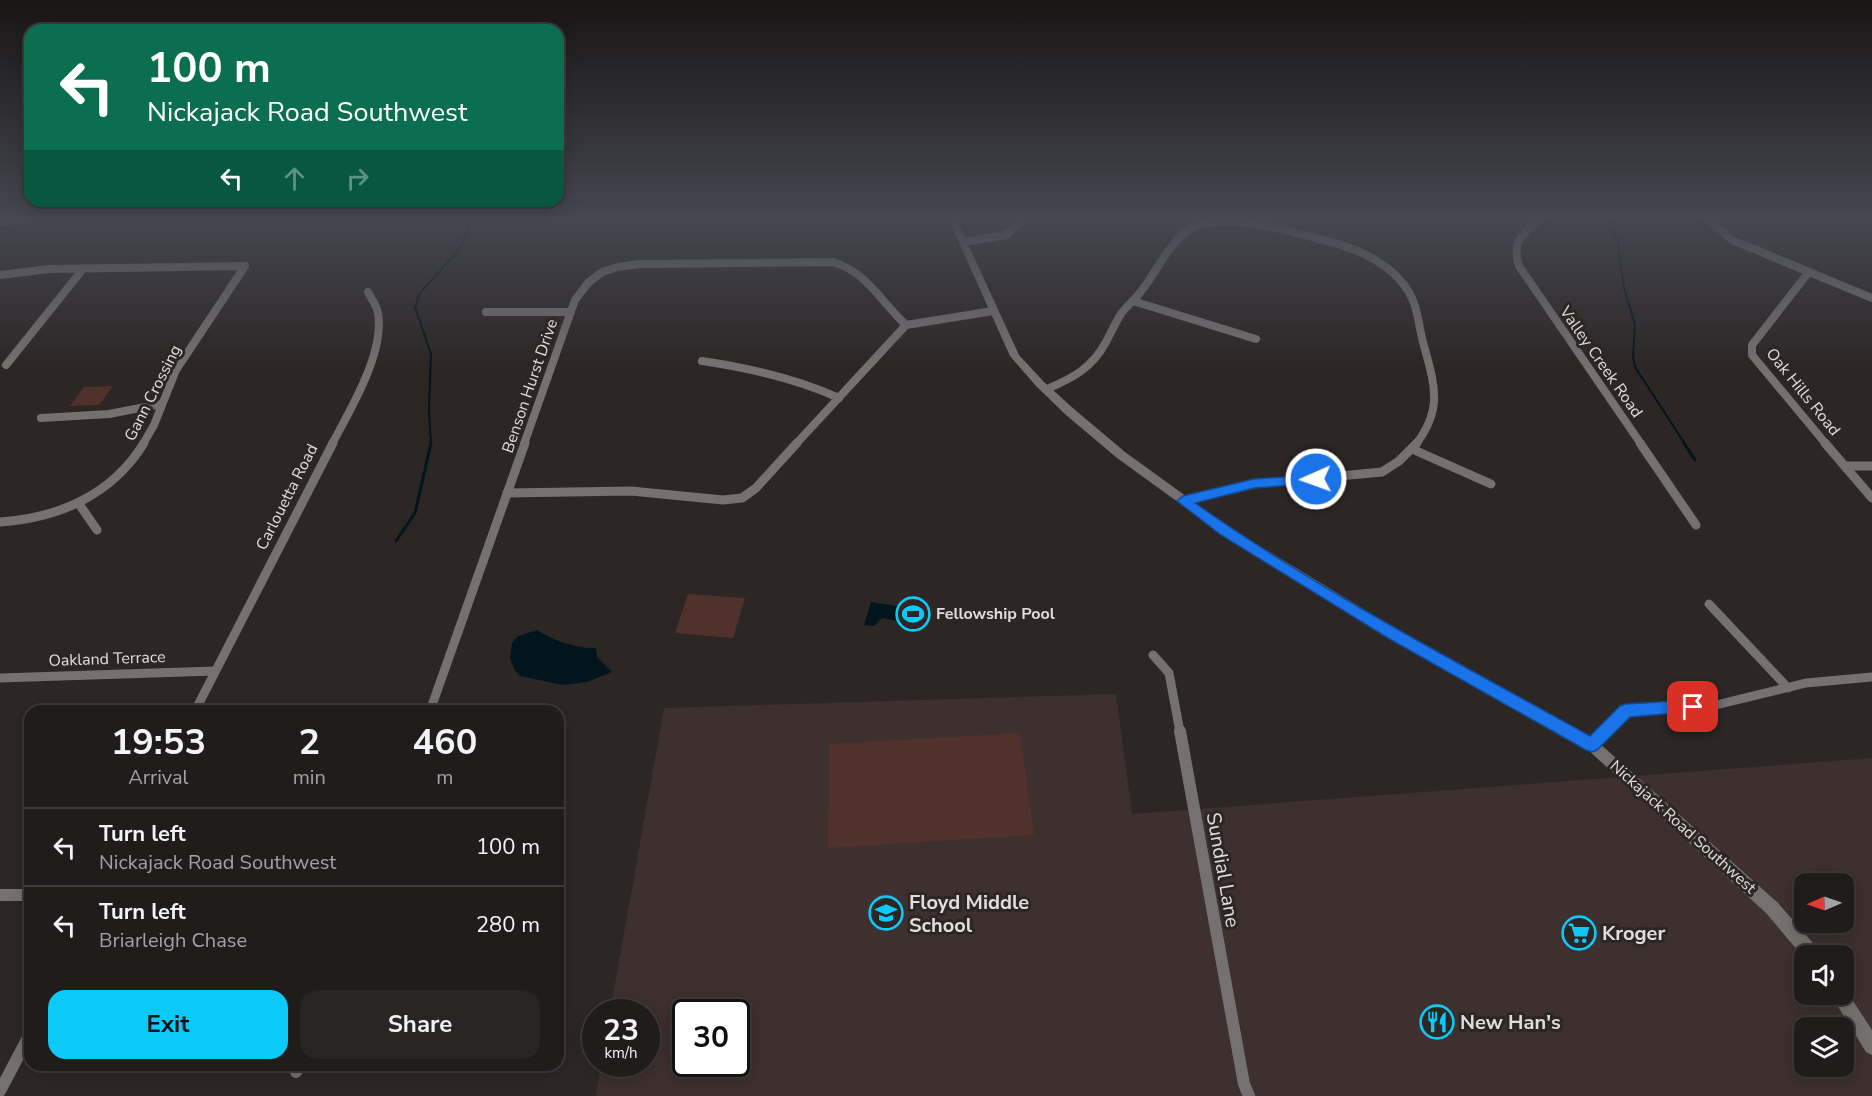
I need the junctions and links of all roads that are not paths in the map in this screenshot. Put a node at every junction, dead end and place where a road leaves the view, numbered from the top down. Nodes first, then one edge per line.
1 (183, 267) edge
2 (244, 267) edge
3 (616, 267) edge
4 (848, 267) edge
5 (974, 267) edge
6 (1159, 267) edge
7 (1384, 267) edge
8 (1520, 267) edge
9 (1795, 267) edge
10 (82, 269) junction
11 (1808, 273) junction
12 (0, 275) edge
13 (368, 291) dead end
14 (1872, 298) edge
15 (1133, 301) junction
16 (993, 311) junction
17 (486, 312) dead end
18 (570, 312) junction
19 (906, 325) junction
20 (1256, 339) dead end
21 (702, 361) dead end
22 (6, 364) dead end
23 (1047, 389) junction
24 (839, 398) junction
25 (161, 404) junction
26 (41, 418) dead end
27 (1412, 449) junction
28 (1845, 466) junction
29 (1872, 466) edge
30 (1491, 484) dead end
31 (507, 493) junction
32 (1872, 498) edge
33 (1183, 501) junction
34 (79, 504) junction
35 (0, 522) edge
36 (1696, 525) dead end
37 (97, 530) dead end
38 (1709, 604) dead end
39 (1153, 655) dead end
40 (215, 671) junction
41 (1872, 677) edge
42 (0, 678) edge
43 (1788, 688) junction
44 (198, 705) edge
45 (432, 705) edge
46 (1592, 745) junction
47 (0, 895) edge
48 (24, 895) edge
49 (1804, 945) edge
50 (1847, 1005) edge
51 (24, 1045) edge
52 (1872, 1046) edge
53 (0, 1091) edge
54 (1249, 1096) edge

1 - 10 street, Gann Crossing
2 - 25 street, Gann Crossing
3 - 18 street, Benson Hurst Drive
4 - 19 street, Benson Hurst Drive
5 - 16 street, Nickajack Road Southwest
6 - 15 street
7 - 27 street
8 - 36 street, Valley Creek Road
9 - 11 street
10 - 12 street, Gann Crossing
10 - 22 street
11 - 14 street
11 - 28 street, Oak Hills Road
13 - 40 street, Carlouetta Road
15 - 20 street
15 - 23 street
16 - 19 street
16 - 23 street, Nickajack Road Southwest
17 - 18 street
18 - 31 street, Benson Hurst Drive
19 - 24 street
21 - 24 street
23 - 33 street, Nickajack Road Southwest
24 - 31 street
25 - 26 street
25 - 34 street, Gann Crossing
27 - 30 street
27 - 33 street
28 - 29 street
28 - 32 street, Oak Hills Road
31 - 45 street, Benson Hurst Drive
33 - 46 street, Nickajack Road Southwest
34 - 35 street, Gann Crossing
34 - 37 street
38 - 43 street
39 - 54 street, Sundial Lane
40 - 42 street, Oakland Terrace
40 - 44 street, Carlouetta Road
41 - 43 street
43 - 46 street
46 - 49 street, Nickajack Road Southwest
47 - 48 street
50 - 52 street
51 - 53 street

